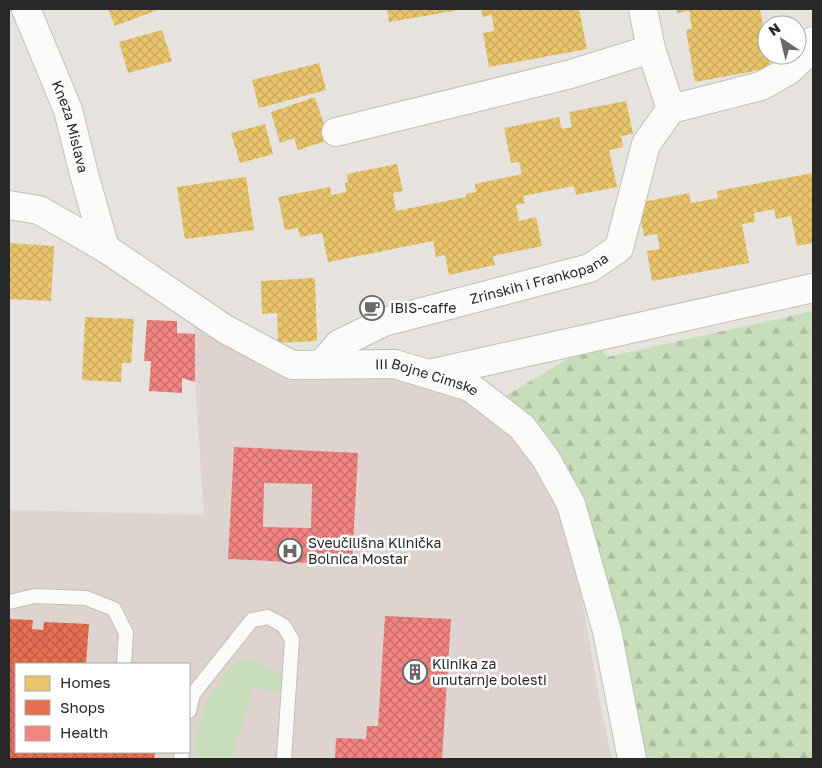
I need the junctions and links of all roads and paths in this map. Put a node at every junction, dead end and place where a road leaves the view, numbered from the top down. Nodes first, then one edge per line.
1 (26, 9) edge
2 (643, 9) edge
3 (813, 41) edge
4 (651, 49) junction
5 (672, 109) junction
6 (336, 132) dead end
7 (9, 205) edge
8 (105, 248) junction
9 (813, 288) edge
10 (321, 364) junction
11 (429, 374) junction
12 (9, 602) edge
13 (124, 663) edge
14 (190, 707) edge
15 (284, 759) edge
16 (632, 759) edge

1 - 8 street, Kneza Mislava
2 - 4 street
3 - 5 street
4 - 5 street
4 - 6 street
5 - 10 street, Zrinskih i Frankopana
7 - 8 street, III Bojne Cimske
8 - 10 street, III Bojne Cimske
9 - 11 street
10 - 11 street, III Bojne Cimske
11 - 16 street, III Bojne Cimske
12 - 13 lane
14 - 15 lane

